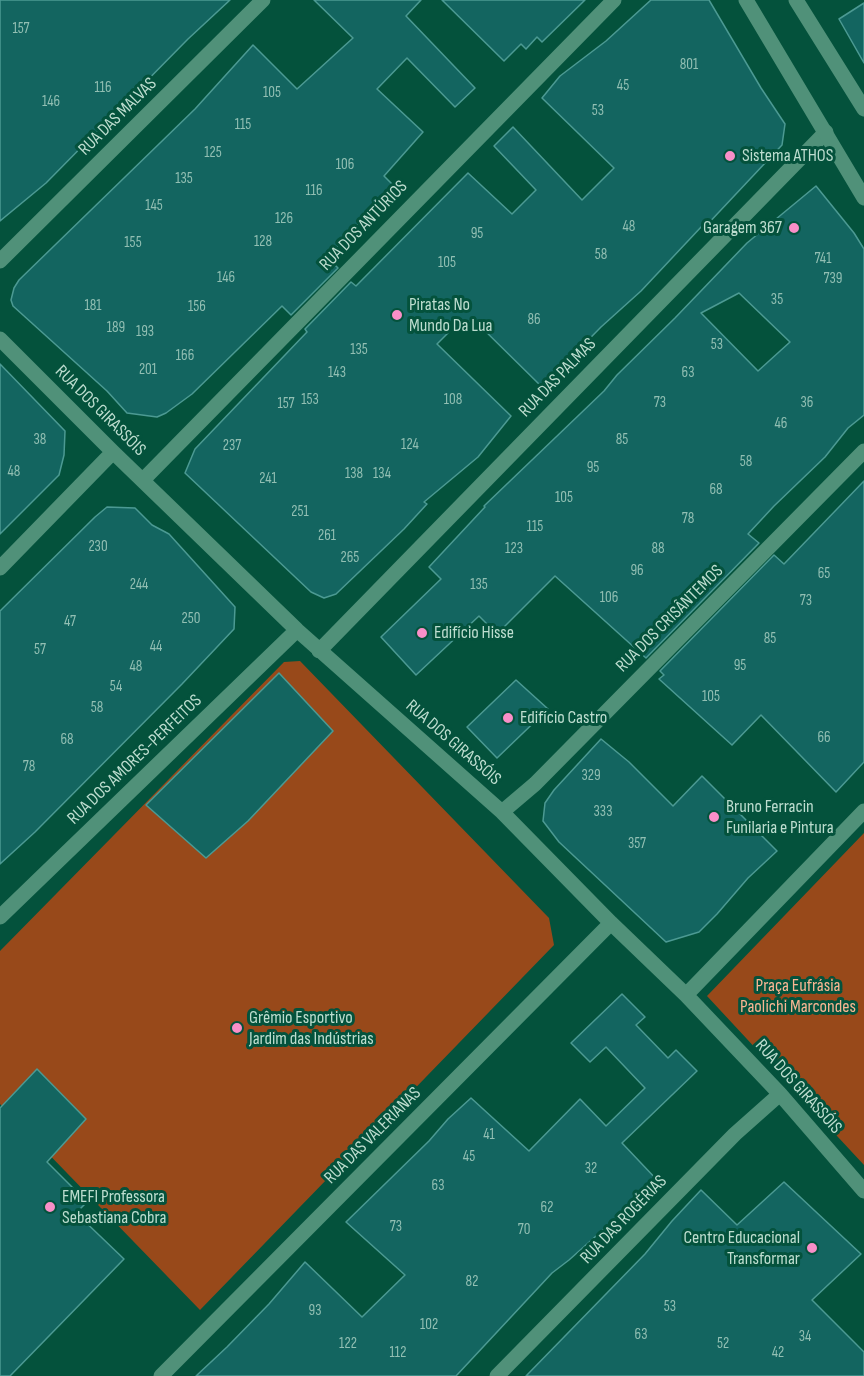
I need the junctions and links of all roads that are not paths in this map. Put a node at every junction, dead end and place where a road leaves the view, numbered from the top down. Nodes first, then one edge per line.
1 (263, 0) edge
2 (614, 0) edge
3 (746, 0) edge
4 (796, 0) edge
5 (864, 109) edge
6 (826, 132) junction
7 (864, 198) edge
8 (0, 261) edge
9 (0, 339) edge
10 (864, 451) edge
11 (113, 452) junction
12 (143, 480) junction
13 (0, 568) edge
14 (297, 630) junction
15 (319, 651) junction
16 (864, 811) edge
17 (502, 812) junction
18 (0, 917) edge
19 (611, 923) junction
20 (686, 995) junction
21 (780, 1094) junction
22 (864, 1191) edge
23 (161, 1376) edge
24 (497, 1376) edge

1 - 8 street, RUA DAS MALVAS
2 - 12 street, RUA DOS ANTÚRIOS
3 - 6 street
4 - 5 street
6 - 7 street
6 - 15 street, RUA DAS PALMAS
9 - 11 street, RUA DOS GIRASSÓIS
10 - 17 street, RUA DOS CRISÂNTEMOS
11 - 12 street, RUA DOS GIRASSÓIS
11 - 13 street
12 - 14 street, RUA DOS GIRASSÓIS
14 - 15 street, RUA DOS GIRASSÓIS
14 - 18 street, RUA DOS AMORES-PERFEITOS
15 - 17 street, RUA DOS GIRASSÓIS
16 - 20 street
17 - 19 street, RUA DOS GIRASSÓIS
19 - 20 street, RUA DOS GIRASSÓIS
19 - 23 street, RUA DAS VALERIANAS
20 - 21 street, RUA DOS GIRASSÓIS
21 - 22 street, RUA DOS GIRASSÓIS
21 - 24 street, RUA DAS ROGÉRIAS

